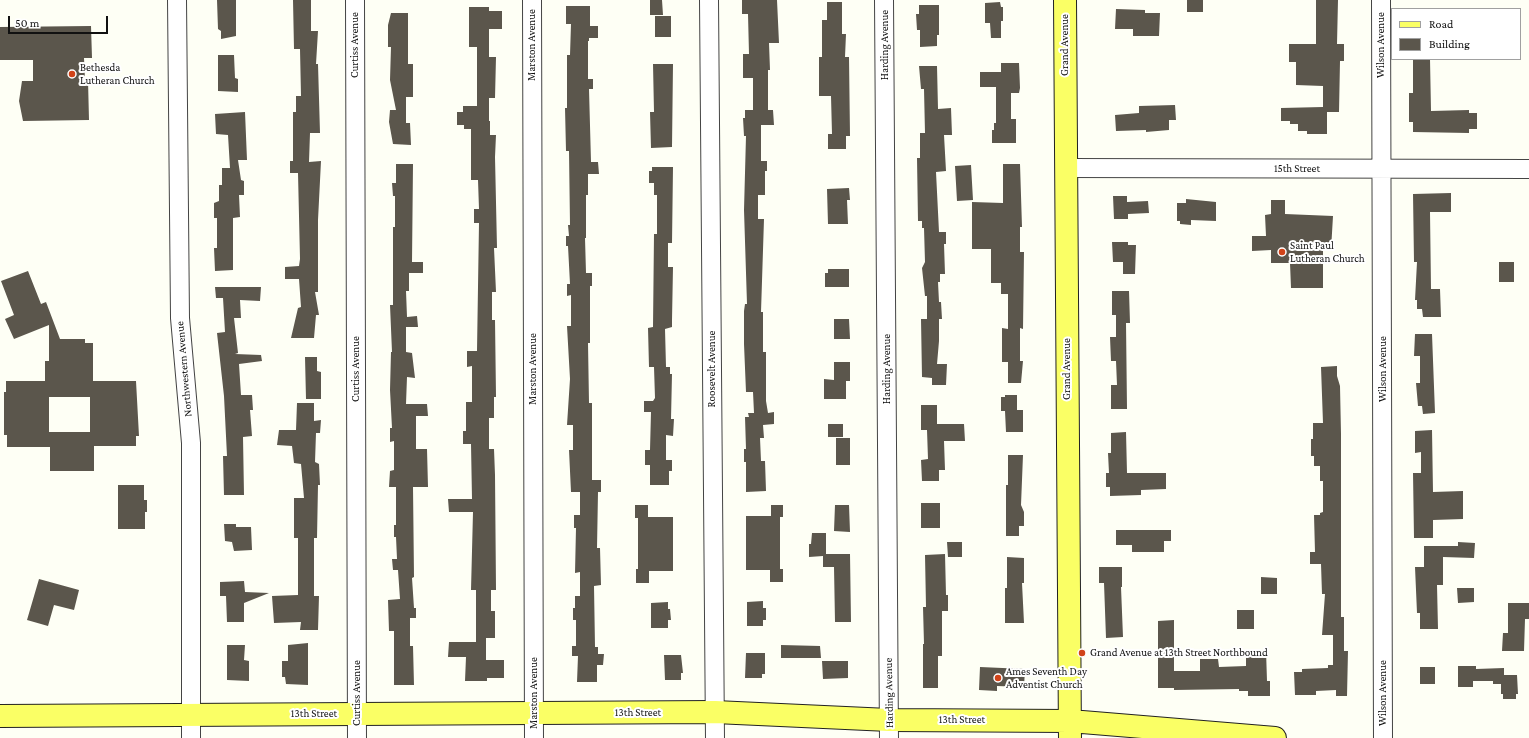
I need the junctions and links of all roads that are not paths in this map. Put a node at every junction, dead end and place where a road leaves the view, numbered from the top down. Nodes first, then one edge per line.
1 (176, 0) edge
2 (355, 0) edge
3 (532, 0) edge
4 (709, 0) edge
5 (884, 0) edge
6 (1065, 0) edge
7 (1380, 0) edge
8 (1066, 168) junction
9 (1382, 169) junction
10 (1529, 169) edge
11 (714, 712) junction
12 (534, 713) junction
13 (357, 714) junction
14 (191, 715) junction
15 (0, 716) edge
16 (889, 729) edge
17 (1070, 730) edge
18 (191, 738) edge
19 (357, 738) edge
20 (534, 738) edge
21 (715, 738) edge
22 (1275, 738) edge
23 (1383, 738) edge

1 - 14 street, Northwestern Avenue
2 - 13 street, Curtiss Avenue
3 - 12 street, Marston Avenue
4 - 11 street, Roosevelt Avenue
5 - 16 street, Harding Avenue
6 - 8 main road, Grand Avenue
7 - 9 street, Wilson Avenue
8 - 9 street, 15th Street
8 - 17 main road, Grand Avenue
9 - 10 street, 15th Street
9 - 23 street, Wilson Avenue
11 - 12 main road, 13th Street
11 - 16 main road, 13th Street
11 - 21 street, Roosevelt Avenue
12 - 13 main road, 13th Street
12 - 20 street, Marston Avenue
13 - 14 main road, 13th Street
13 - 19 street, Curtiss Avenue
14 - 15 main road, 13th Street
14 - 18 street, Northwestern Avenue
16 - 17 main road, 13th Street
17 - 22 main road, 13th Street

